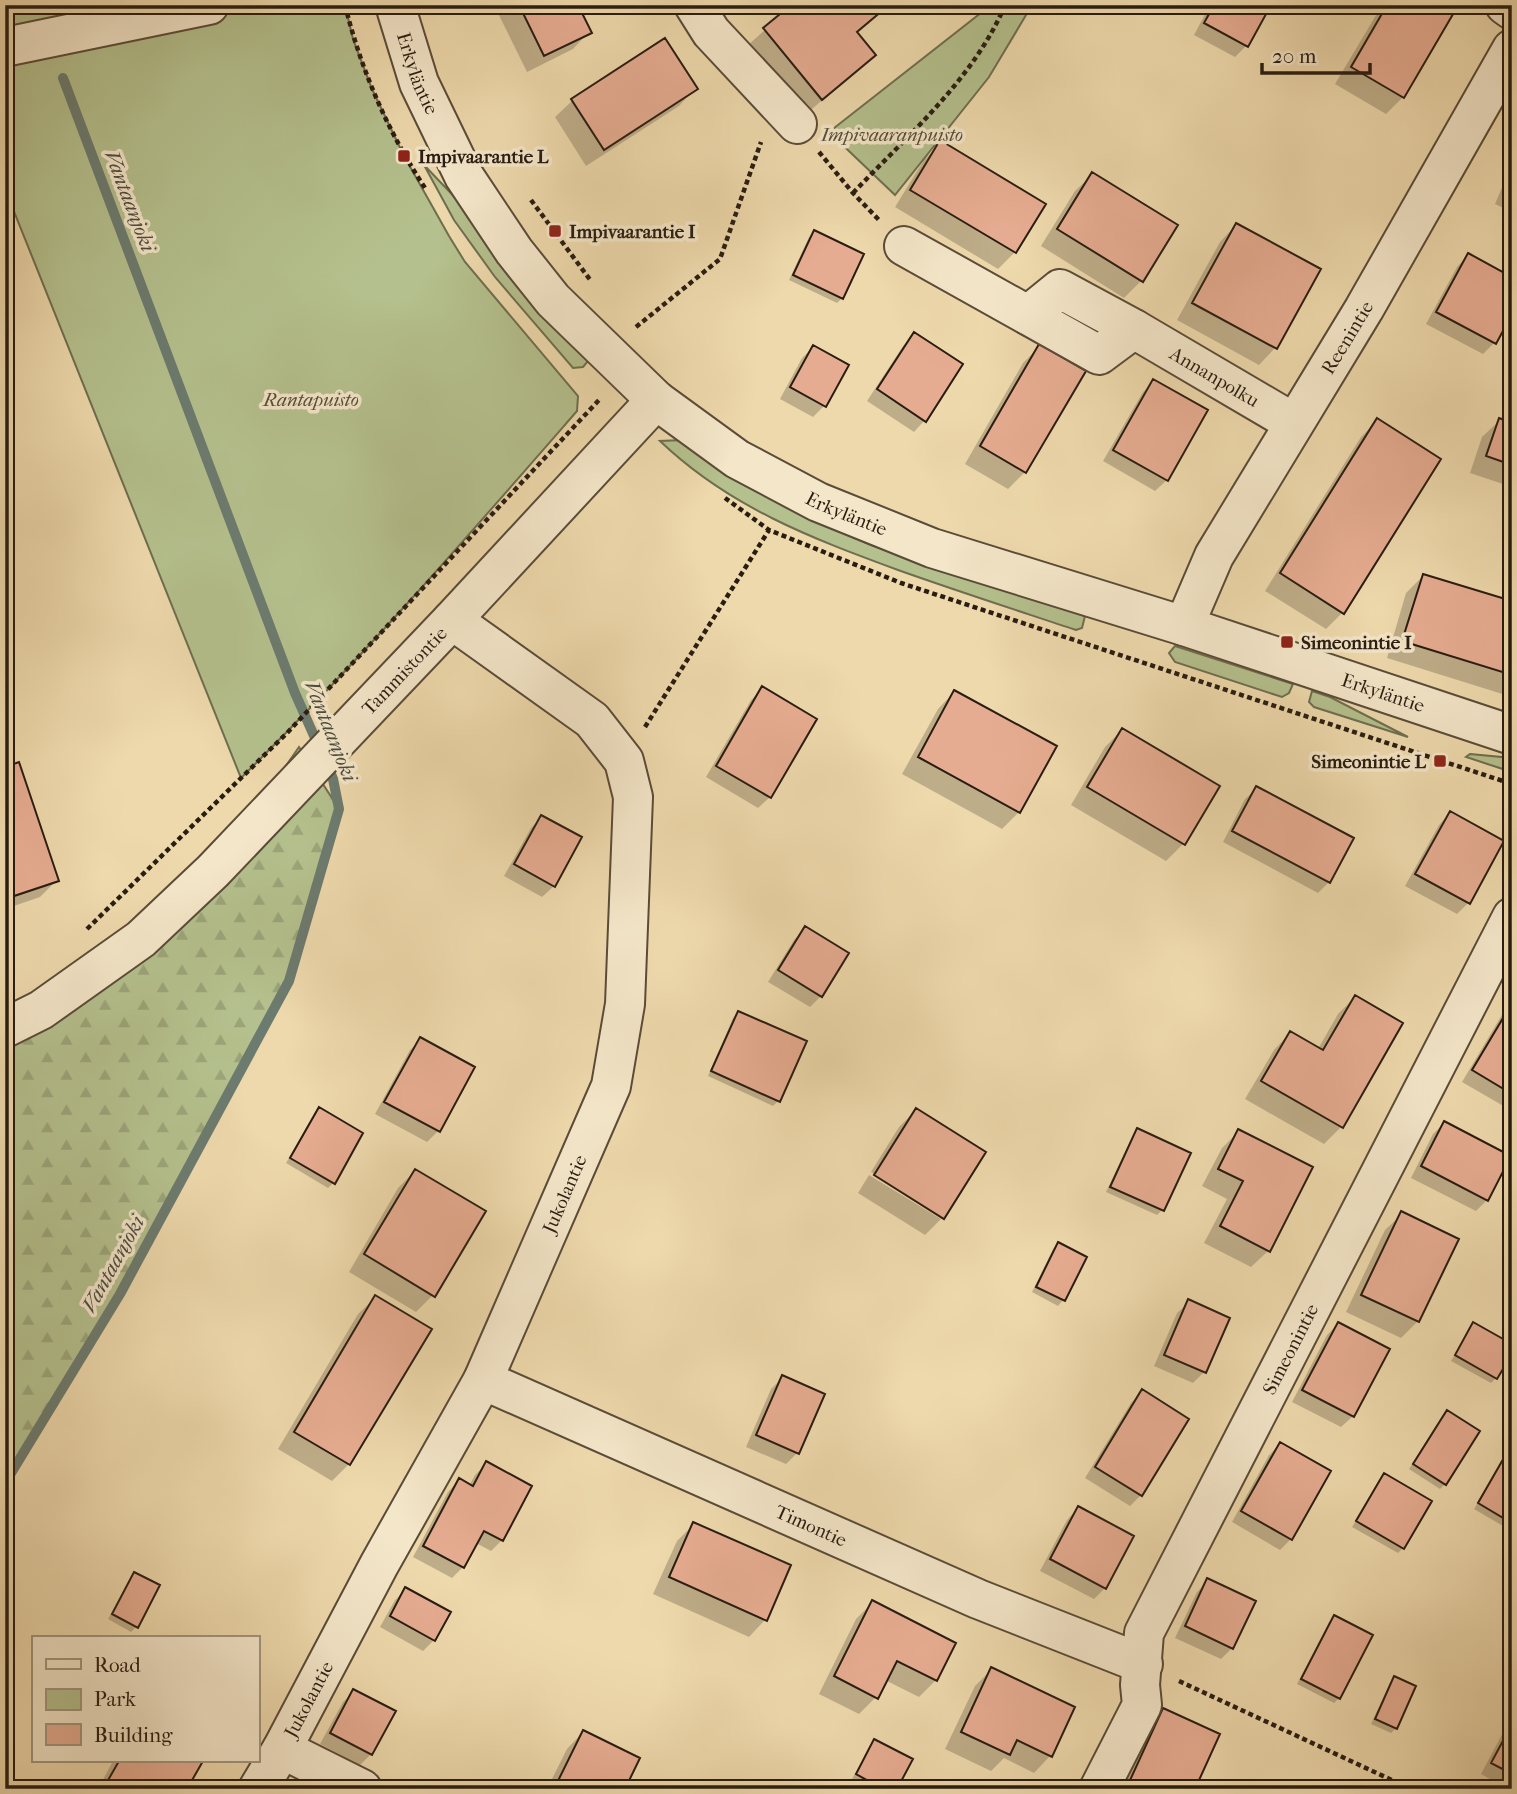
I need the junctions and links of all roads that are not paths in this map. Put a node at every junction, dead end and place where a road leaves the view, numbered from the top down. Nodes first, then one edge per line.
1 (209, 5) edge
2 (395, 5) edge
3 (694, 5) edge
4 (1505, 5) edge
5 (1512, 10) edge
6 (5, 47) edge
7 (1512, 49) edge
8 (786, 112) road end
9 (904, 246) road end
10 (656, 400) junction
11 (1294, 423) junction
12 (452, 620) junction
13 (1184, 626) junction
14 (1512, 734) edge
15 (1512, 917) edge
16 (6, 1022) edge
17 (483, 1380) junction
18 (1143, 1664) junction
19 (282, 1749) junction
20 (258, 1789) edge
21 (362, 1789) edge
22 (1099, 1789) edge

1 - 6 street
2 - 10 street, Erkyläntie
3 - 8 street
4 - 5 street
7 - 11 street, Reenintie
9 - 11 street, Annanpolku
10 - 12 street, Tammistontie
10 - 13 street, Erkyläntie
11 - 13 street, Reenintie
12 - 16 street, Tammistontie
12 - 17 street, Jukolantie
13 - 14 street, Erkyläntie
15 - 18 street, Simeonintie
17 - 18 street, Timontie
17 - 19 street, Jukolantie
18 - 22 street, Simeonintie
19 - 20 street, Jukolantie
19 - 21 street

